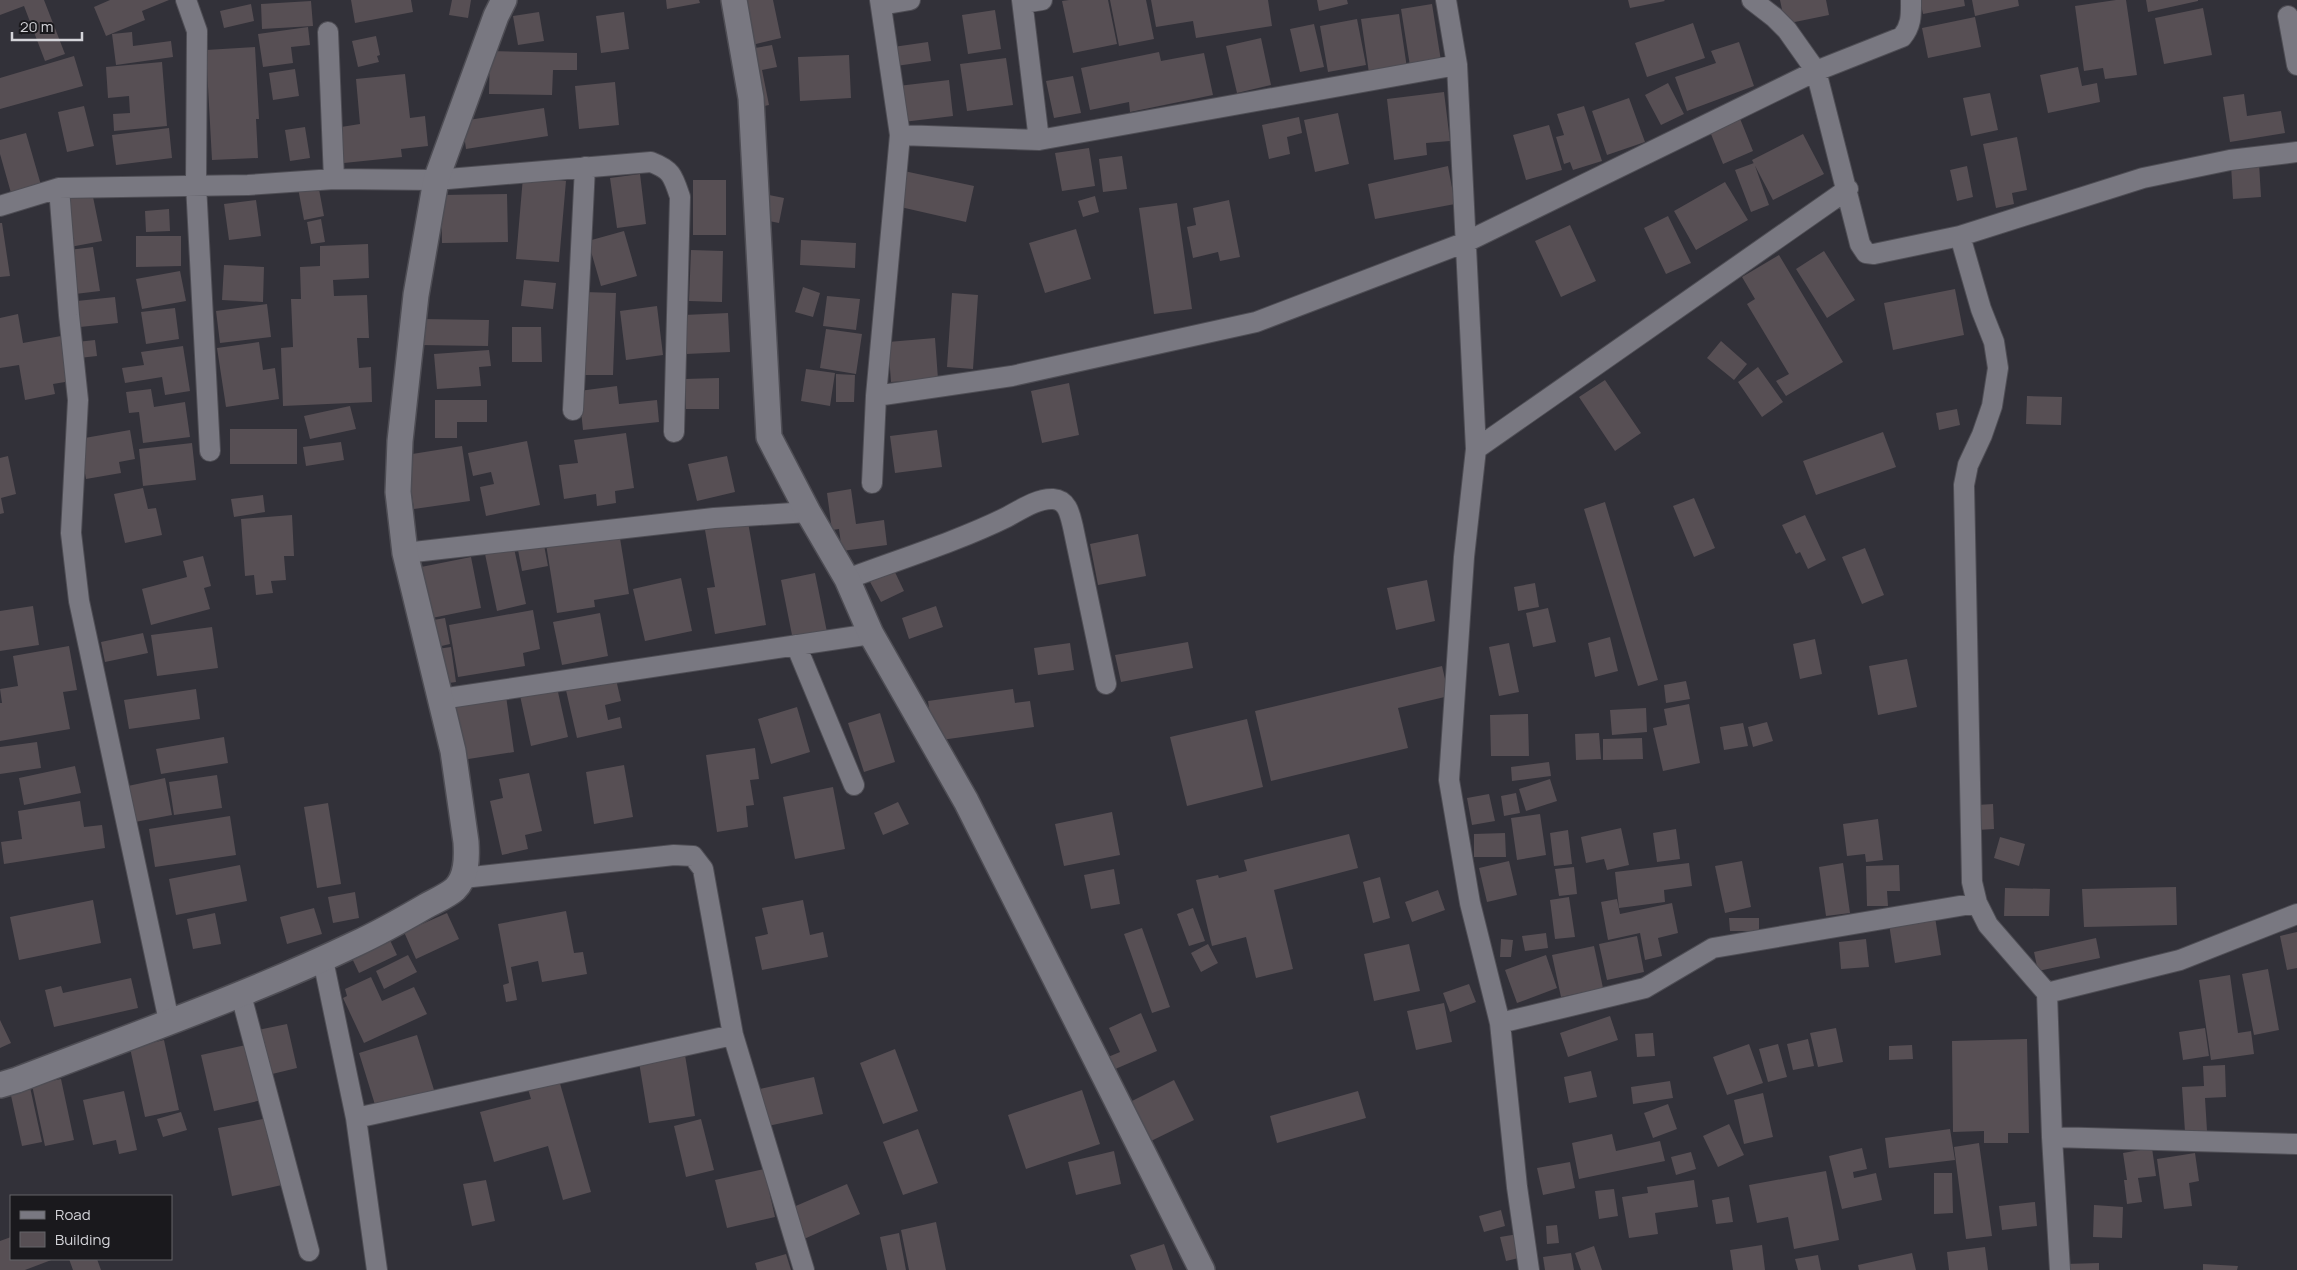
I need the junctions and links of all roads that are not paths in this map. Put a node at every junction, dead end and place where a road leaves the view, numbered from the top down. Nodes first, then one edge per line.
1 (186, 0) edge
2 (504, 0) edge
3 (734, 0) edge
4 (910, 0) edge
5 (1446, 0) edge
6 (1752, 0) edge
7 (1912, 0) edge
8 (1029, 1) edge
9 (880, 2) edge
10 (2288, 16) dead end
11 (328, 32) dead end
12 (1457, 65) junction
13 (2297, 65) edge
14 (1816, 71) junction
15 (900, 134) junction
16 (1039, 140) junction
17 (2297, 152) edge
18 (585, 167) junction
19 (334, 179) junction
20 (436, 180) junction
21 (196, 184) junction
22 (59, 188) junction
23 (1848, 189) junction
24 (0, 206) edge
25 (1960, 236) junction
26 (1466, 242) junction
27 (876, 396) junction
28 (573, 410) dead end
29 (674, 432) dead end
30 (1476, 449) junction
31 (210, 451) dead end
32 (872, 483) dead end
33 (808, 512) junction
34 (404, 553) junction
35 (847, 578) junction
36 (871, 634) junction
37 (796, 645) junction
38 (1106, 684) dead end
39 (440, 699) junction
40 (854, 785) dead end
41 (463, 878) junction
42 (1977, 903) junction
43 (2297, 914) edge
44 (323, 960) junction
45 (2047, 993) junction
46 (241, 995) junction
47 (169, 1021) junction
48 (1500, 1023) junction
49 (733, 1035) junction
50 (0, 1085) edge
51 (356, 1118) junction
52 (2052, 1137) junction
53 (2297, 1144) edge
54 (309, 1251) dead end
55 (377, 1270) edge
56 (804, 1270) edge
57 (1202, 1270) edge
58 (1529, 1270) edge
59 (2060, 1270) edge

1 - 21 street
2 - 20 street
3 - 33 street
4 - 9 street
5 - 12 street
6 - 14 street
7 - 14 street
8 - 16 street
9 - 15 street
10 - 13 street
11 - 19 street
12 - 16 street
12 - 26 street
14 - 23 street
14 - 26 street
15 - 16 street
15 - 27 street
17 - 25 street
18 - 20 street
18 - 28 street
18 - 29 street
19 - 20 street
19 - 21 street
20 - 34 street
21 - 22 street
21 - 31 street
22 - 24 street
22 - 47 street
23 - 25 street
23 - 30 street
25 - 42 street
26 - 27 street
26 - 30 street
27 - 32 street
30 - 48 street
33 - 34 street
33 - 35 street
34 - 39 street
35 - 36 street
35 - 38 street
36 - 37 street
36 - 57 street
37 - 39 street
37 - 40 street
39 - 41 street
41 - 44 street
41 - 49 street
42 - 45 street
42 - 48 street
43 - 45 street
44 - 46 street
44 - 51 street
45 - 52 street
46 - 47 street
46 - 54 street
47 - 50 street
48 - 58 street
49 - 51 street
49 - 56 street
51 - 55 street
52 - 53 street
52 - 59 street

